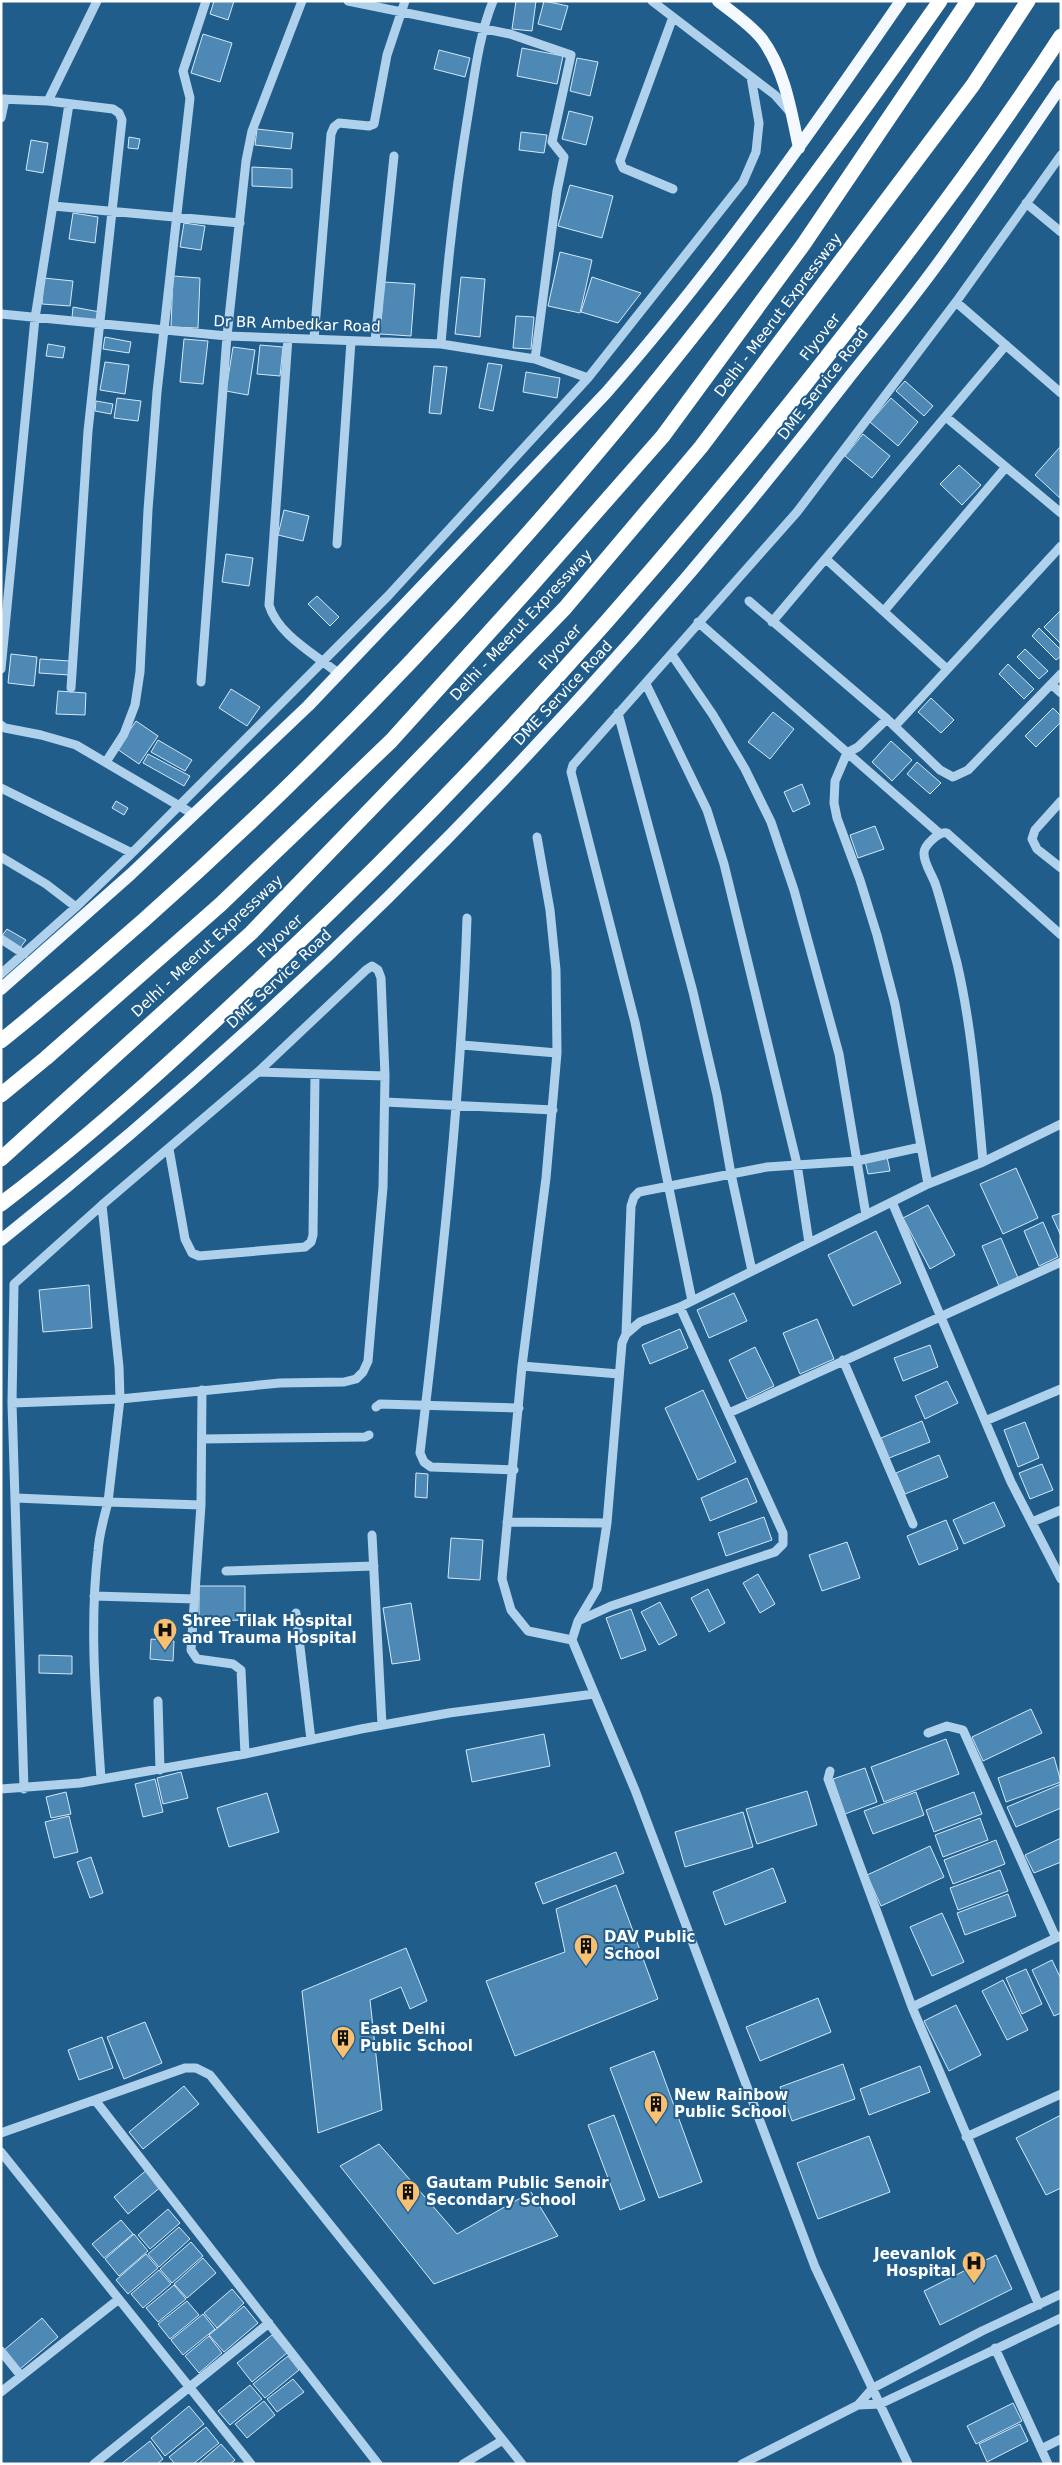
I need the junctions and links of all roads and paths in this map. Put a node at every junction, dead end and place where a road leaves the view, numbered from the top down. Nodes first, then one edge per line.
1 (97, 1) edge
2 (206, 1) edge
3 (302, 1) edge
4 (348, 1) edge
5 (405, 1) edge
6 (493, 1) edge
7 (652, 1) edge
8 (718, 1) edge
9 (901, 1) edge
10 (940, 1) edge
11 (968, 1) edge
12 (1028, 1) edge
13 (401, 11) junction
14 (673, 18) junction
15 (482, 28) junction
16 (1061, 36) edge
17 (751, 76) junction
18 (1061, 86) edge
19 (3, 99) edge
20 (48, 101) junction
21 (69, 104) junction
22 (792, 114) junction
23 (1, 118) edge
24 (799, 148) junction
25 (1061, 155) edge
26 (394, 156) dead end
27 (673, 189) dead end
28 (1026, 204) junction
29 (53, 206) junction
30 (114, 212) junction
31 (176, 218) junction
32 (240, 223) junction
33 (1061, 232) edge
34 (956, 302) junction
35 (1, 314) edge
36 (35, 318) junction
37 (100, 324) junction
38 (164, 331) junction
39 (227, 336) junction
40 (288, 338) junction
41 (314, 339) junction
42 (351, 341) junction
43 (375, 341) junction
44 (441, 344) junction
45 (1006, 345) junction
46 (535, 359) junction
47 (588, 378) junction
48 (1061, 393) edge
49 (946, 417) junction
50 (1006, 467) junction
51 (1061, 513) edge
52 (337, 544) dead end
53 (1061, 546) edge
54 (826, 558) junction
55 (749, 600) dead end
56 (884, 611) junction
57 (698, 622) junction
58 (772, 622) junction
59 (672, 655) junction
60 (324, 661) junction
61 (1, 669) edge
62 (947, 669) junction
63 (339, 674) junction
64 (1061, 674) edge
65 (201, 682) dead end
66 (646, 684) junction
67 (1051, 684) junction
68 (71, 688) dead end
69 (1061, 693) edge
70 (618, 713) junction
71 (887, 719) junction
72 (1, 725) edge
73 (895, 726) junction
74 (847, 753) junction
75 (106, 762) junction
76 (1, 788) edge
77 (1061, 801) edge
78 (180, 806) junction
79 (193, 814) junction
80 (940, 834) junction
81 (537, 837) dead end
82 (132, 853) junction
83 (1, 857) edge
84 (1061, 868) edge
85 (76, 907) junction
86 (467, 918) dead end
87 (1061, 935) edge
88 (1, 939) edge
89 (24, 954) junction
90 (1, 974) edge
91 (1, 988) edge
92 (1, 1041) edge
93 (462, 1045) junction
94 (557, 1053) junction
95 (258, 1072) junction
96 (315, 1074) junction
97 (385, 1076) junction
98 (1, 1095) edge
99 (385, 1102) junction
100 (456, 1104) junction
101 (553, 1110) junction
102 (1061, 1124) edge
103 (921, 1147) junction
104 (170, 1148) junction
105 (1, 1159) edge
106 (857, 1161) junction
107 (983, 1162) junction
108 (797, 1164) junction
109 (731, 1174) junction
110 (928, 1184) junction
111 (669, 1186) junction
112 (892, 1202) junction
113 (1, 1204) edge
114 (102, 1205) junction
115 (866, 1215) junction
116 (1, 1240) edge
117 (809, 1243) junction
118 (1061, 1262) edge
119 (752, 1271) junction
120 (692, 1301) junction
121 (680, 1307) junction
122 (941, 1316) junction
123 (626, 1334) junction
124 (843, 1360) junction
125 (522, 1366) junction
126 (619, 1374) junction
127 (1061, 1389) edge
128 (202, 1390) junction
129 (120, 1399) junction
130 (12, 1403) junction
131 (426, 1405) junction
132 (376, 1407) dead end
133 (519, 1408) junction
134 (729, 1413) junction
135 (985, 1421) junction
136 (370, 1435) dead end
137 (204, 1438) junction
138 (514, 1470) junction
139 (16, 1498) junction
140 (108, 1502) junction
141 (201, 1505) junction
142 (1061, 1510) edge
143 (507, 1522) junction
144 (1032, 1522) junction
145 (607, 1523) junction
146 (913, 1524) dead end
147 (372, 1535) dead end
148 (374, 1566) junction
149 (226, 1571) dead end
150 (1061, 1579) edge
151 (94, 1596) junction
152 (195, 1599) junction
153 (296, 1613) dead end
154 (578, 1621) junction
155 (572, 1640) junction
156 (594, 1694) junction
157 (158, 1700) dead end
158 (382, 1725) junction
159 (928, 1733) dead end
160 (311, 1740) junction
161 (245, 1754) junction
162 (160, 1770) junction
163 (830, 1771) dead end
164 (102, 1779) junction
165 (1, 1789) edge
166 (24, 1789) junction
167 (1058, 1936) edge
168 (912, 2007) junction
169 (1061, 2094) edge
170 (95, 2100) junction
171 (1, 2133) edge
172 (966, 2137) junction
173 (1, 2152) edge
174 (1061, 2294) edge
175 (119, 2299) junction
176 (1039, 2305) junction
177 (1061, 2318) edge
178 (268, 2323) junction
179 (995, 2348) junction
180 (1, 2351) edge
181 (21, 2376) junction
182 (189, 2387) junction
183 (873, 2388) junction
184 (1, 2392) edge
185 (880, 2404) junction
186 (858, 2405) junction
187 (1061, 2439) edge
188 (503, 2440) junction
189 (1041, 2449) junction
190 (94, 2464) edge
191 (251, 2464) edge
192 (378, 2464) edge
193 (463, 2464) edge
194 (522, 2464) edge
195 (742, 2464) edge
196 (908, 2464) edge
197 (1048, 2464) edge

1 - 20 street
2 - 31 street
3 - 32 street
4 - 13 street
5 - 13 street
6 - 15 street
7 - 14 street
8 - 22 main road
9 - 24 main road
10 - 92 highway
11 - 98 highway, Delhi - Meerut Expressway
12 - 105 highway, Delhi - Meerut Expressway
13 - 15 street
13 - 41 street
14 - 17 street
14 - 27 street
15 - 44 street
15 - 46 street
16 - 113 highway, Flyover
17 - 22 street
17 - 47 street
18 - 116 main road, DME Service Road
19 - 20 street
19 - 23 street
20 - 21 street
21 - 29 street
21 - 30 street
22 - 24 main road
24 - 63 main road
25 - 28 street
26 - 43 street
28 - 33 street
28 - 34 street
29 - 30 street
29 - 36 street
30 - 31 street
30 - 37 street
31 - 32 street
31 - 38 street
32 - 39 street
34 - 45 street
34 - 57 street
35 - 36 street, Dr BR Ambedkar Road
36 - 37 street, Dr BR Ambedkar Road
36 - 61 street
37 - 38 street, Dr BR Ambedkar Road
37 - 68 street
38 - 39 street, Dr BR Ambedkar Road
38 - 75 street
39 - 40 street, Dr BR Ambedkar Road
39 - 65 street
40 - 41 street, Dr BR Ambedkar Road
40 - 60 street
41 - 42 street, Dr BR Ambedkar Road
42 - 43 street, Dr BR Ambedkar Road
42 - 52 street
43 - 44 street, Dr BR Ambedkar Road
44 - 46 street, Dr BR Ambedkar Road
45 - 48 street
45 - 49 street
46 - 47 street, Dr BR Ambedkar Road
47 - 60 street
49 - 50 street
49 - 54 street
50 - 51 street
50 - 56 street
53 - 62 street
54 - 56 street
54 - 58 street
55 - 58 street
56 - 62 street
57 - 59 street
57 - 74 street
58 - 71 street
59 - 66 street
59 - 106 street
60 - 63 street
60 - 78 street
62 - 73 street
63 - 79 main road
64 - 67 street
66 - 70 street
66 - 108 street
67 - 69 street
67 - 73 street
70 - 109 street
70 - 111 street
71 - 73 street
71 - 74 street
72 - 75 street
74 - 80 street
74 - 103 street
75 - 78 street
76 - 82 street
77 - 84 street
78 - 79 street
78 - 82 street
79 - 91 main road
80 - 87 street
80 - 107 street
81 - 94 street
82 - 85 street
83 - 85 street
85 - 89 street
86 - 93 street
88 - 89 street
89 - 90 street
93 - 94 street
93 - 100 street
94 - 101 street
95 - 96 street
95 - 97 street
95 - 104 street
96 - 97 street
96 - 104 street
97 - 99 street
99 - 100 street
99 - 128 street
100 - 101 street
100 - 131 street
101 - 125 street
102 - 107 street
103 - 106 street
103 - 110 street
104 - 114 street
106 - 108 street
106 - 115 street
107 - 110 street
108 - 109 street
108 - 117 street
109 - 111 street
109 - 119 street
110 - 112 street
111 - 120 street
111 - 123 street
112 - 115 street
112 - 122 street
114 - 129 street
114 - 130 street
115 - 117 street
117 - 119 street
118 - 122 street
119 - 120 street
120 - 121 street
121 - 123 street
121 - 134 street
122 - 124 street
122 - 135 street
123 - 126 street
124 - 134 street
124 - 146 street
125 - 126 street
125 - 133 street
126 - 145 street
127 - 135 street
128 - 129 street
128 - 137 street
129 - 130 street
129 - 140 street
130 - 139 street
131 - 132 street
131 - 133 street
131 - 138 street
133 - 138 street
134 - 154 street
135 - 144 street
136 - 137 street
137 - 141 street
138 - 143 street
139 - 140 street
139 - 166 street
140 - 141 street
140 - 151 street
141 - 152 street
142 - 144 street
143 - 145 street
143 - 155 street
144 - 150 street
145 - 154 street
147 - 148 street
148 - 149 street
148 - 158 street
151 - 152 street
151 - 164 street
152 - 161 street
153 - 160 street
154 - 155 street
155 - 156 street
156 - 158 street
156 - 183 street
157 - 162 street
158 - 160 street
159 - 167 street
160 - 161 street
161 - 162 street
162 - 164 street
163 - 168 street
164 - 166 street
165 - 166 street
167 - 168 street
168 - 172 street
169 - 172 street
170 - 171 street
170 - 178 street
170 - 188 street
172 - 176 street
173 - 175 street
174 - 176 street
175 - 181 street
175 - 182 street
176 - 183 street
177 - 179 street
178 - 182 street
178 - 192 street
179 - 185 street
179 - 189 street
180 - 181 street
181 - 184 street
182 - 190 street
182 - 191 street
183 - 185 street
183 - 186 street
185 - 186 street
185 - 196 street
186 - 195 street
187 - 189 street
188 - 193 street
188 - 194 street
189 - 197 street

